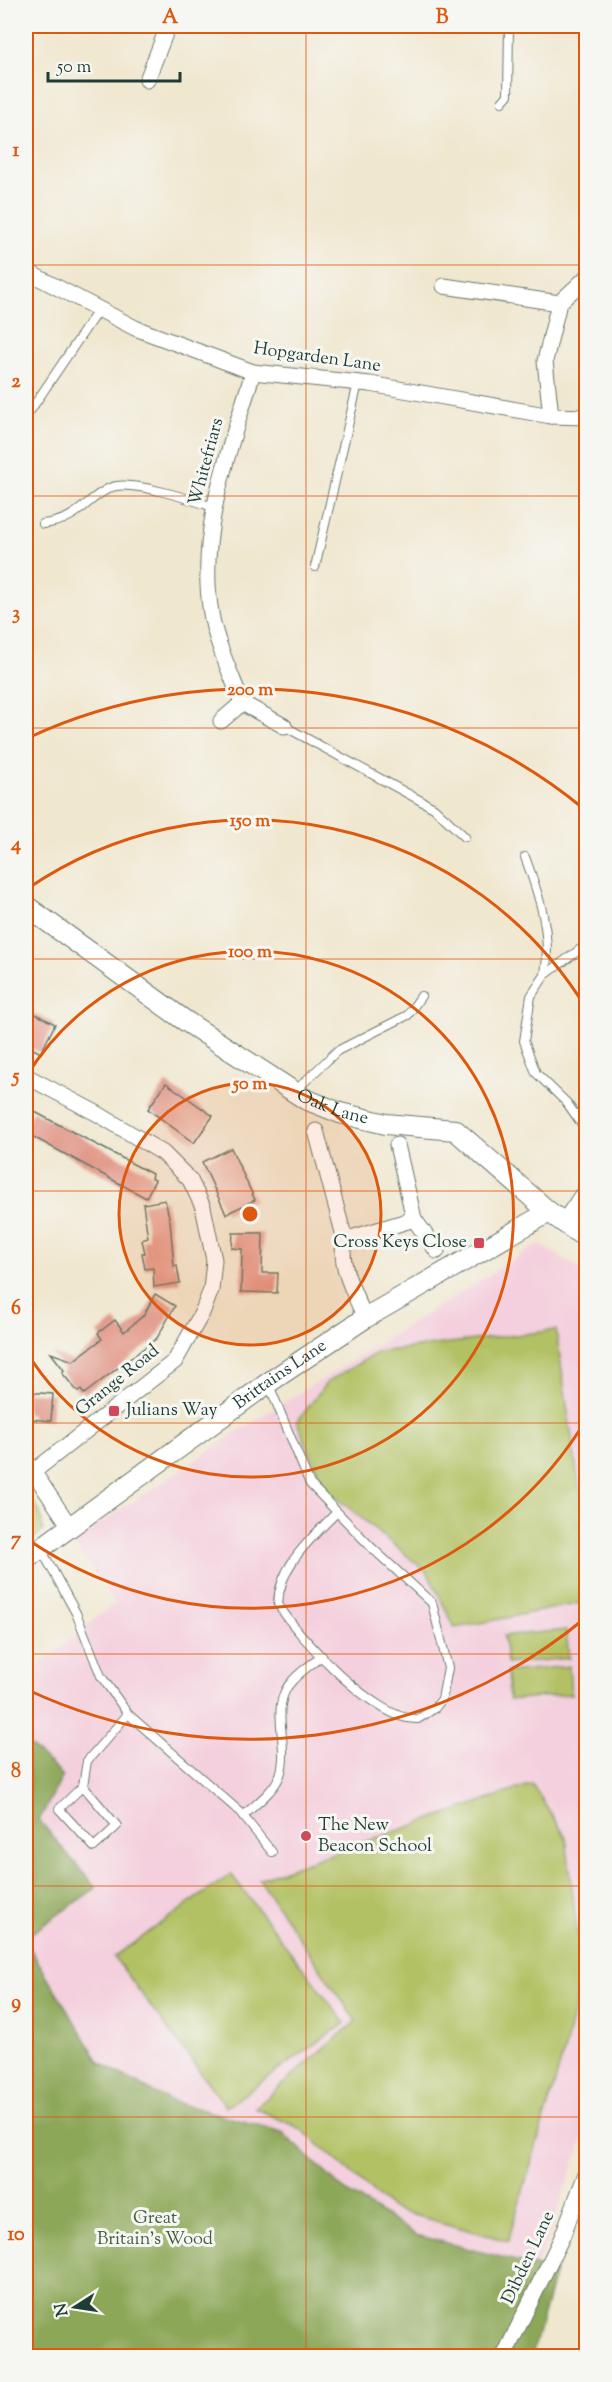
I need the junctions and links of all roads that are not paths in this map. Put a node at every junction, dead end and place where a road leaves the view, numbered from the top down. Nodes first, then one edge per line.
1 (168, 26) edge
2 (509, 26) edge
3 (147, 80) dead end
4 (502, 102) dead end
5 (26, 271) edge
6 (586, 278) edge
7 (444, 285) dead end
8 (559, 303) junction
9 (99, 309) junction
10 (254, 372) junction
11 (358, 383) junction
12 (551, 416) junction
13 (26, 417) edge
14 (586, 417) edge
15 (213, 507) junction
16 (43, 524) dead end
17 (315, 567) dead end
18 (242, 703) junction
19 (221, 721) dead end
20 (284, 726) joint
21 (465, 837) dead end
22 (525, 857) dead end
23 (26, 906) edge
24 (586, 945) edge
25 (545, 975) junction
26 (421, 996) dead end
27 (26, 1076) edge
28 (294, 1092) junction
29 (586, 1130) edge
30 (316, 1131) dead end
31 (397, 1145) dead end
32 (586, 1189) edge
33 (556, 1218) junction
34 (414, 1219) junction
35 (586, 1238) edge
36 (345, 1240) junction
37 (437, 1251) dead end
38 (365, 1318) junction
39 (268, 1383) junction
40 (29, 1466) edge
41 (337, 1512) junction
42 (69, 1526) junction
43 (33, 1553) edge
44 (322, 1656) junction
45 (128, 1714) junction
46 (83, 1786) junction
47 (243, 1816) junction
48 (272, 1852) dead end
49 (586, 2174) edge
50 (504, 2356) edge

1 - 3 street
2 - 4 lane
5 - 9 street, Hopgarden Lane
6 - 8 street
7 - 8 street
8 - 12 street
9 - 10 street, Hopgarden Lane
9 - 13 lane
10 - 11 street, Hopgarden Lane
10 - 15 street, Whitefriars
11 - 12 street, Hopgarden Lane
11 - 17 lane
12 - 14 street, Hopgarden Lane
15 - 16 lane
15 - 18 street, Whitefriars
18 - 19 street
18 - 20 street
20 - 21 lane
22 - 25 lane
23 - 28 street, Oak Lane
24 - 25 lane
25 - 29 lane
26 - 28 lane
27 - 40 street, Grange Road
28 - 33 street, Oak Lane
30 - 36 street
31 - 34 street
32 - 33 street
33 - 35 street, Oak Lane
33 - 38 street, Brittains Lane
34 - 36 street
34 - 37 street
36 - 38 street
38 - 39 street, Brittains Lane
39 - 41 lane
39 - 42 street, Brittains Lane
40 - 42 street
41 - 44 lane
41 - 44 lane
42 - 43 street, Brittains Lane
43 - 45 lane
44 - 47 lane
45 - 46 lane
45 - 47 lane
46 - 46 lane
47 - 48 lane
49 - 50 street, Dibden Lane

